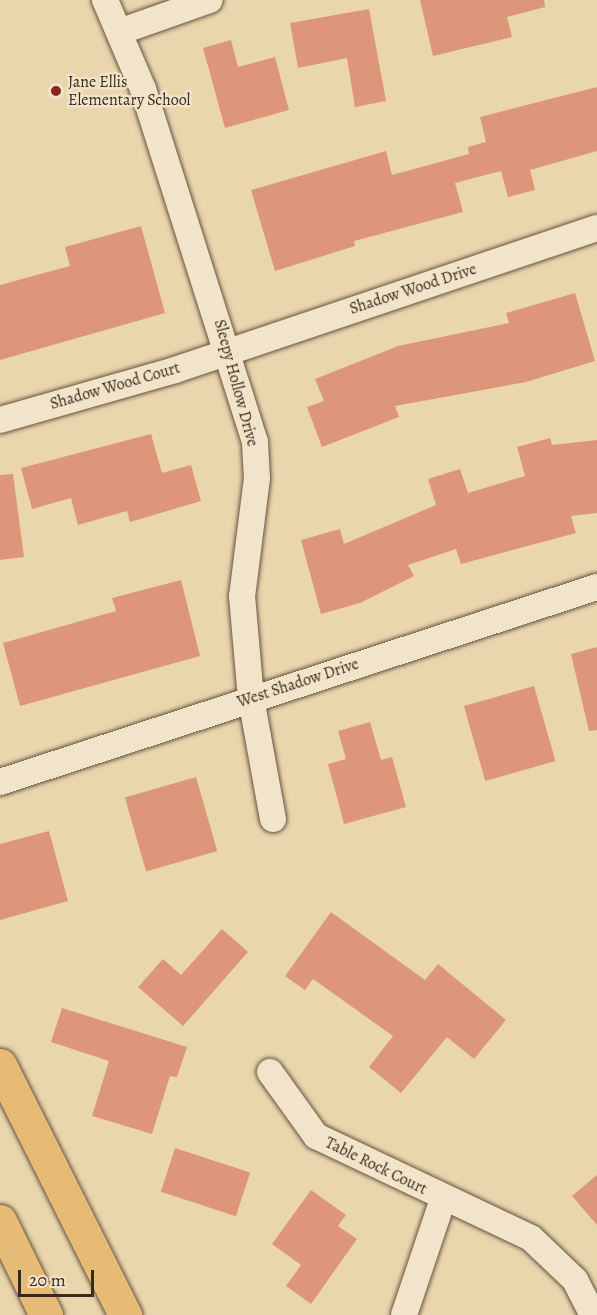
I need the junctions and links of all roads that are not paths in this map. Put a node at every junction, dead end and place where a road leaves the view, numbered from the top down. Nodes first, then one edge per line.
1 (105, 0) edge
2 (210, 0) edge
3 (119, 32) junction
4 (597, 228) edge
5 (229, 350) junction
6 (0, 420) edge
7 (597, 587) edge
8 (252, 698) junction
9 (0, 782) edge
10 (273, 819) dead end
11 (0, 1065) edge
12 (270, 1072) dead end
13 (442, 1199) junction
14 (0, 1221) edge
15 (46, 1315) edge
16 (125, 1315) edge
17 (404, 1315) edge
18 (593, 1315) edge

1 - 3 street, Sleepy Hollow Drive
2 - 3 street
3 - 5 street, Sleepy Hollow Drive
4 - 5 street, Shadow Wood Drive
5 - 6 street, Shadow Wood Court
5 - 8 street, Sleepy Hollow Drive
7 - 8 street, West Shadow Drive
8 - 9 street, West Shadow Drive
8 - 10 street, Sleepy Hollow Drive
11 - 16 main road
12 - 13 street, Table Rock Court
13 - 17 street, Table Rock Court
13 - 18 street, Table Rock Court
14 - 15 main road

